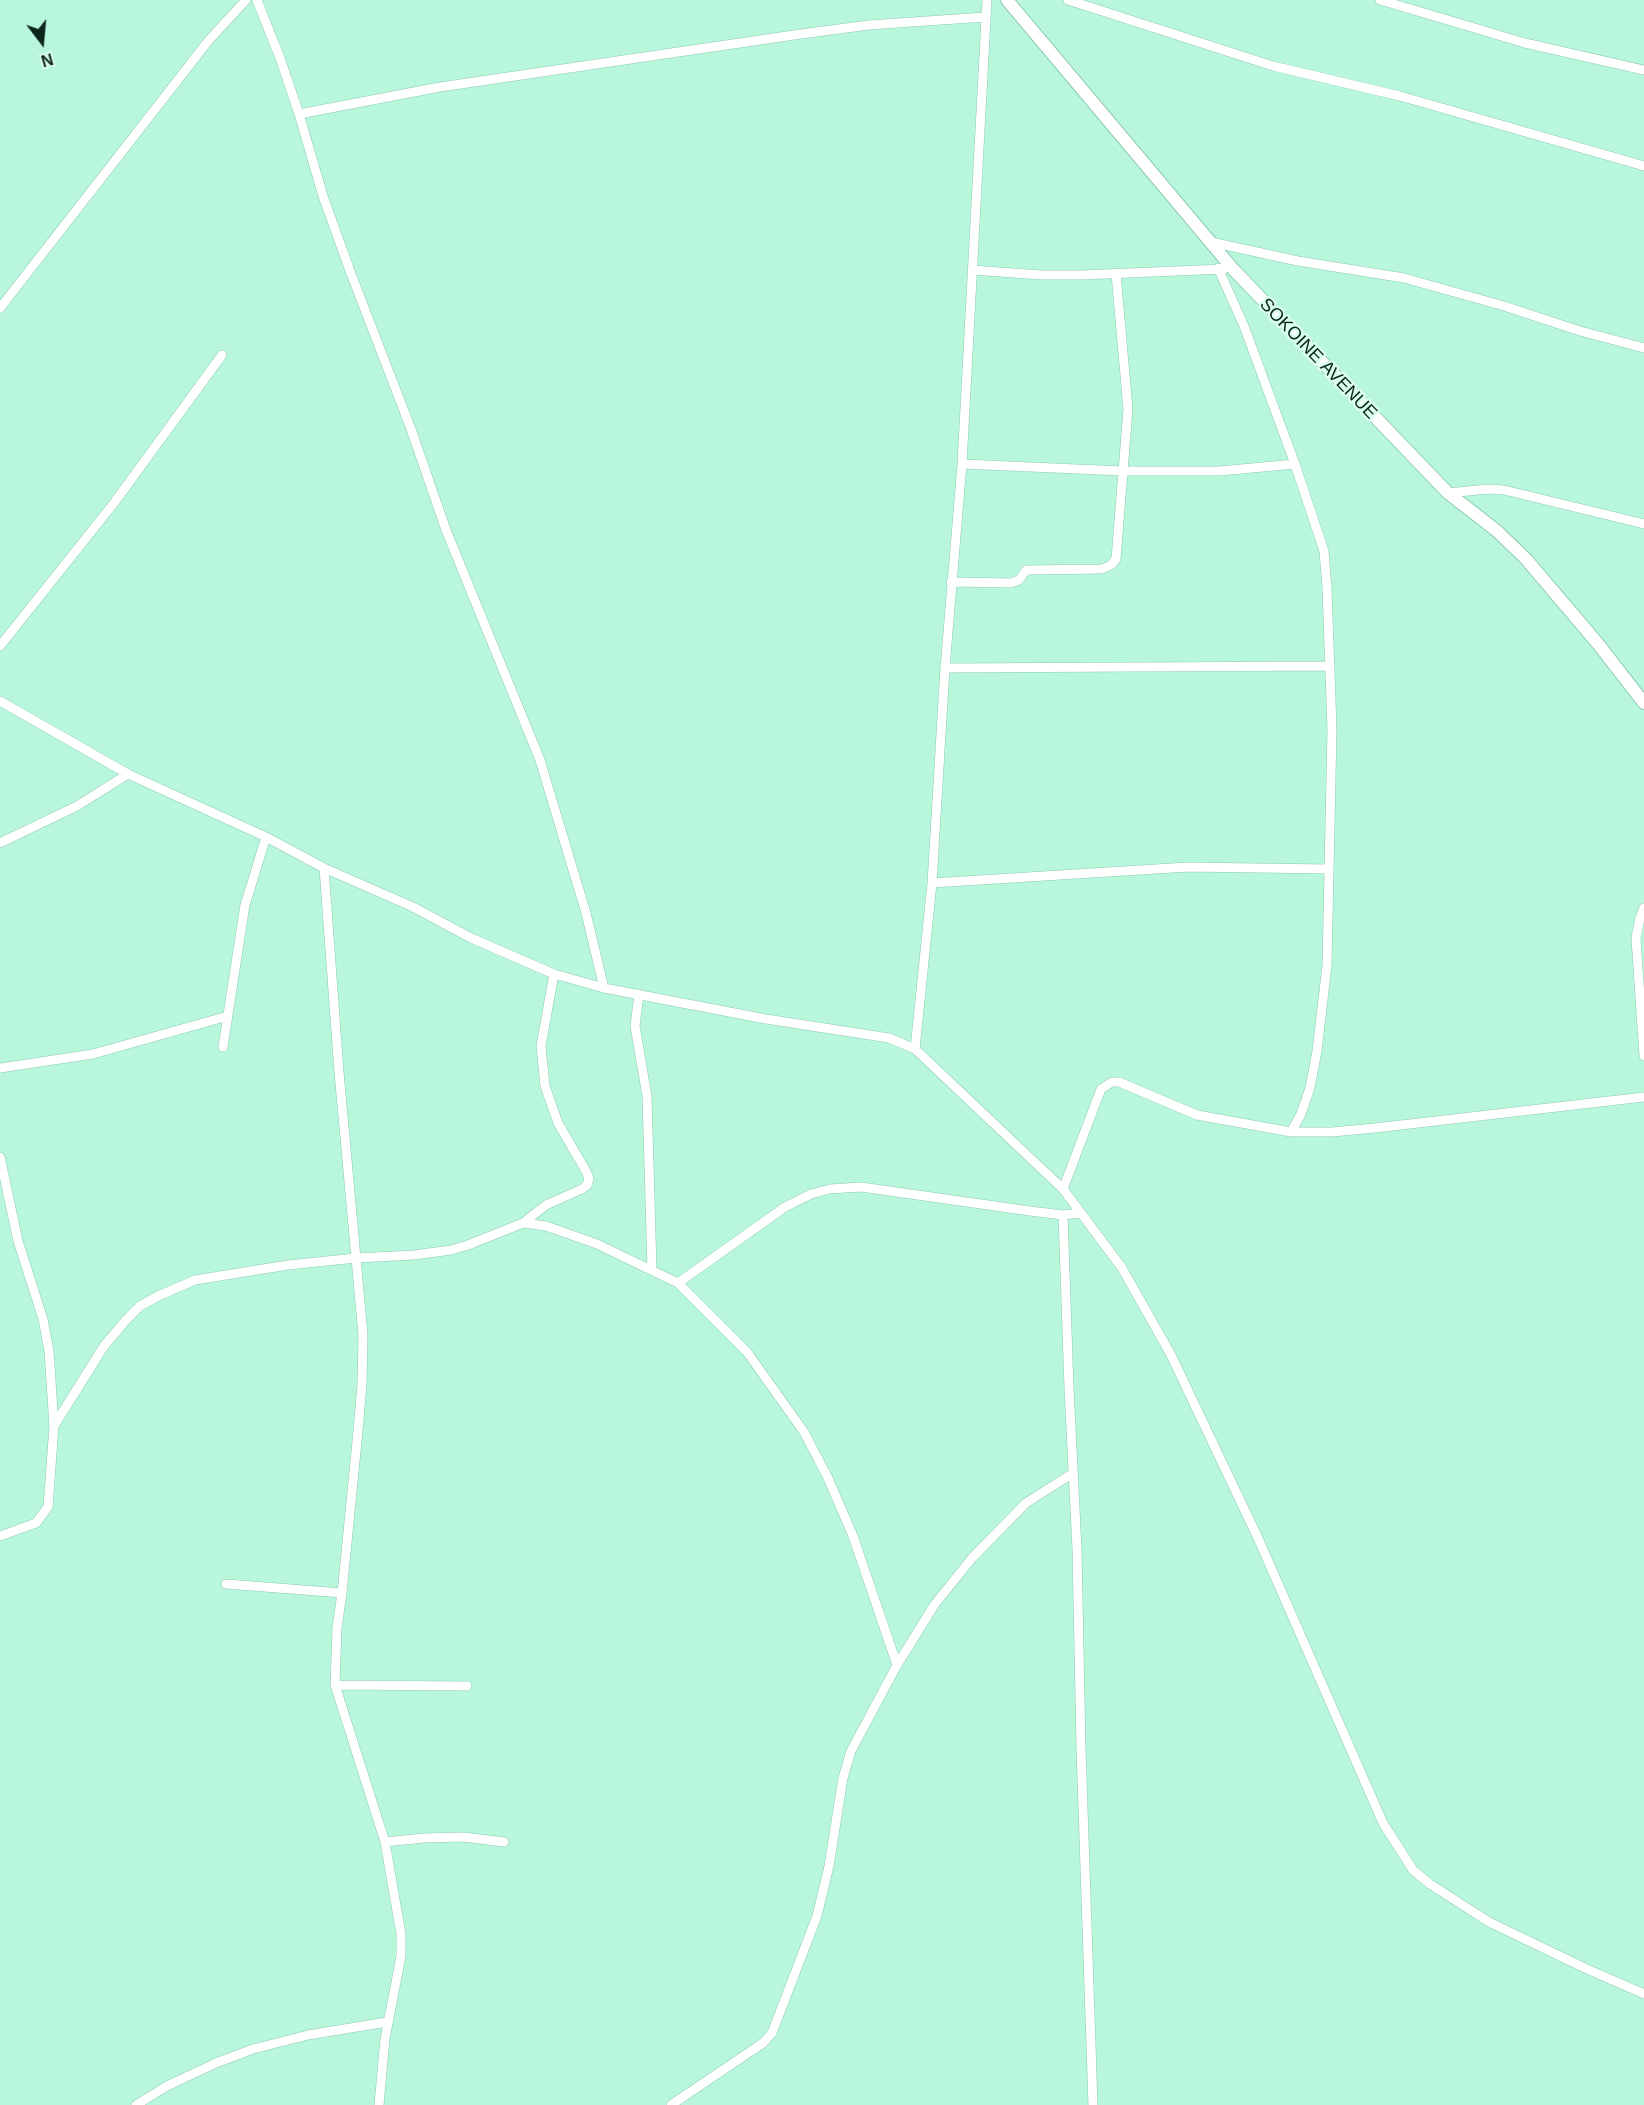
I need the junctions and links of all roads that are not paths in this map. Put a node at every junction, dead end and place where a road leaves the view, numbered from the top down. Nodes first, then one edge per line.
1 (246, 0) edge
2 (257, 0) edge
3 (987, 0) edge
4 (1007, 0) edge
5 (1068, 0) edge
6 (1380, 0) edge
7 (985, 17) junction
8 (1644, 70) edge
9 (298, 114) junction
10 (1644, 166) edge
11 (1211, 242) junction
12 (1218, 268) junction
13 (1233, 269) junction
14 (972, 270) junction
15 (1116, 274) junction
16 (0, 308) edge
17 (1644, 348) edge
18 (222, 355) dead end
19 (962, 464) junction
20 (1295, 464) junction
21 (1123, 471) junction
22 (1448, 493) junction
23 (1644, 524) edge
24 (951, 582) junction
25 (0, 646) edge
26 (1330, 666) junction
27 (945, 668) junction
28 (0, 701) edge
29 (1644, 703) edge
30 (128, 774) junction
31 (266, 837) junction
32 (0, 843) edge
33 (324, 868) junction
34 (1328, 869) junction
35 (932, 883) junction
36 (1644, 908) edge
37 (554, 974) junction
38 (604, 988) junction
39 (639, 994) junction
40 (228, 1016) junction
41 (223, 1047) dead end
42 (915, 1049) junction
43 (1644, 1056) edge
44 (0, 1068) edge
45 (1644, 1097) edge
46 (1291, 1132) junction
47 (0, 1157) edge
48 (1063, 1189) junction
49 (1080, 1213) junction
50 (1063, 1215) junction
51 (523, 1223) junction
52 (356, 1258) junction
53 (652, 1270) junction
54 (678, 1283) junction
55 (54, 1426) junction
56 (1072, 1473) junction
57 (0, 1536) edge
58 (226, 1584) dead end
59 (342, 1593) junction
60 (897, 1665) junction
61 (335, 1685) junction
62 (467, 1686) dead end
63 (385, 1842) junction
64 (504, 1842) dead end
65 (1644, 1994) edge
66 (387, 2022) junction
67 (136, 2105) edge
68 (379, 2105) edge
69 (671, 2105) edge
70 (1093, 2105) edge

1 - 16 street
2 - 9 street
3 - 7 street
4 - 11 street, SOKOINE AVENUE
5 - 10 street
6 - 8 street
7 - 9 street
7 - 14 street
9 - 38 street
11 - 13 street, SOKOINE AVENUE
11 - 17 street
12 - 13 street
12 - 15 street
12 - 20 street
13 - 22 street, SOKOINE AVENUE
14 - 15 street
14 - 19 street
15 - 21 street
18 - 25 street
19 - 21 street
19 - 24 street
20 - 21 street
20 - 26 street
21 - 24 street
22 - 23 street
22 - 29 street, SOKOINE AVENUE
24 - 27 street
26 - 27 street
26 - 34 street
27 - 35 street
28 - 30 street
30 - 31 street
30 - 32 street
31 - 33 street
31 - 40 street
33 - 37 street
33 - 52 street
34 - 35 street
34 - 46 street
35 - 42 street
36 - 43 street
37 - 38 street
37 - 51 street
38 - 39 street
39 - 42 street
39 - 53 street
40 - 41 street
40 - 44 street
42 - 48 street
45 - 46 street
46 - 48 street
47 - 55 street
48 - 49 street
49 - 50 street
49 - 65 street
50 - 54 street
50 - 56 street
51 - 52 street
51 - 53 street
52 - 55 street
52 - 59 street
53 - 54 street
54 - 60 street
55 - 57 street
56 - 60 street
56 - 70 street
58 - 59 street
59 - 61 street
60 - 69 street
61 - 62 street
61 - 63 street
63 - 64 street
63 - 66 street
66 - 67 street
66 - 68 street

